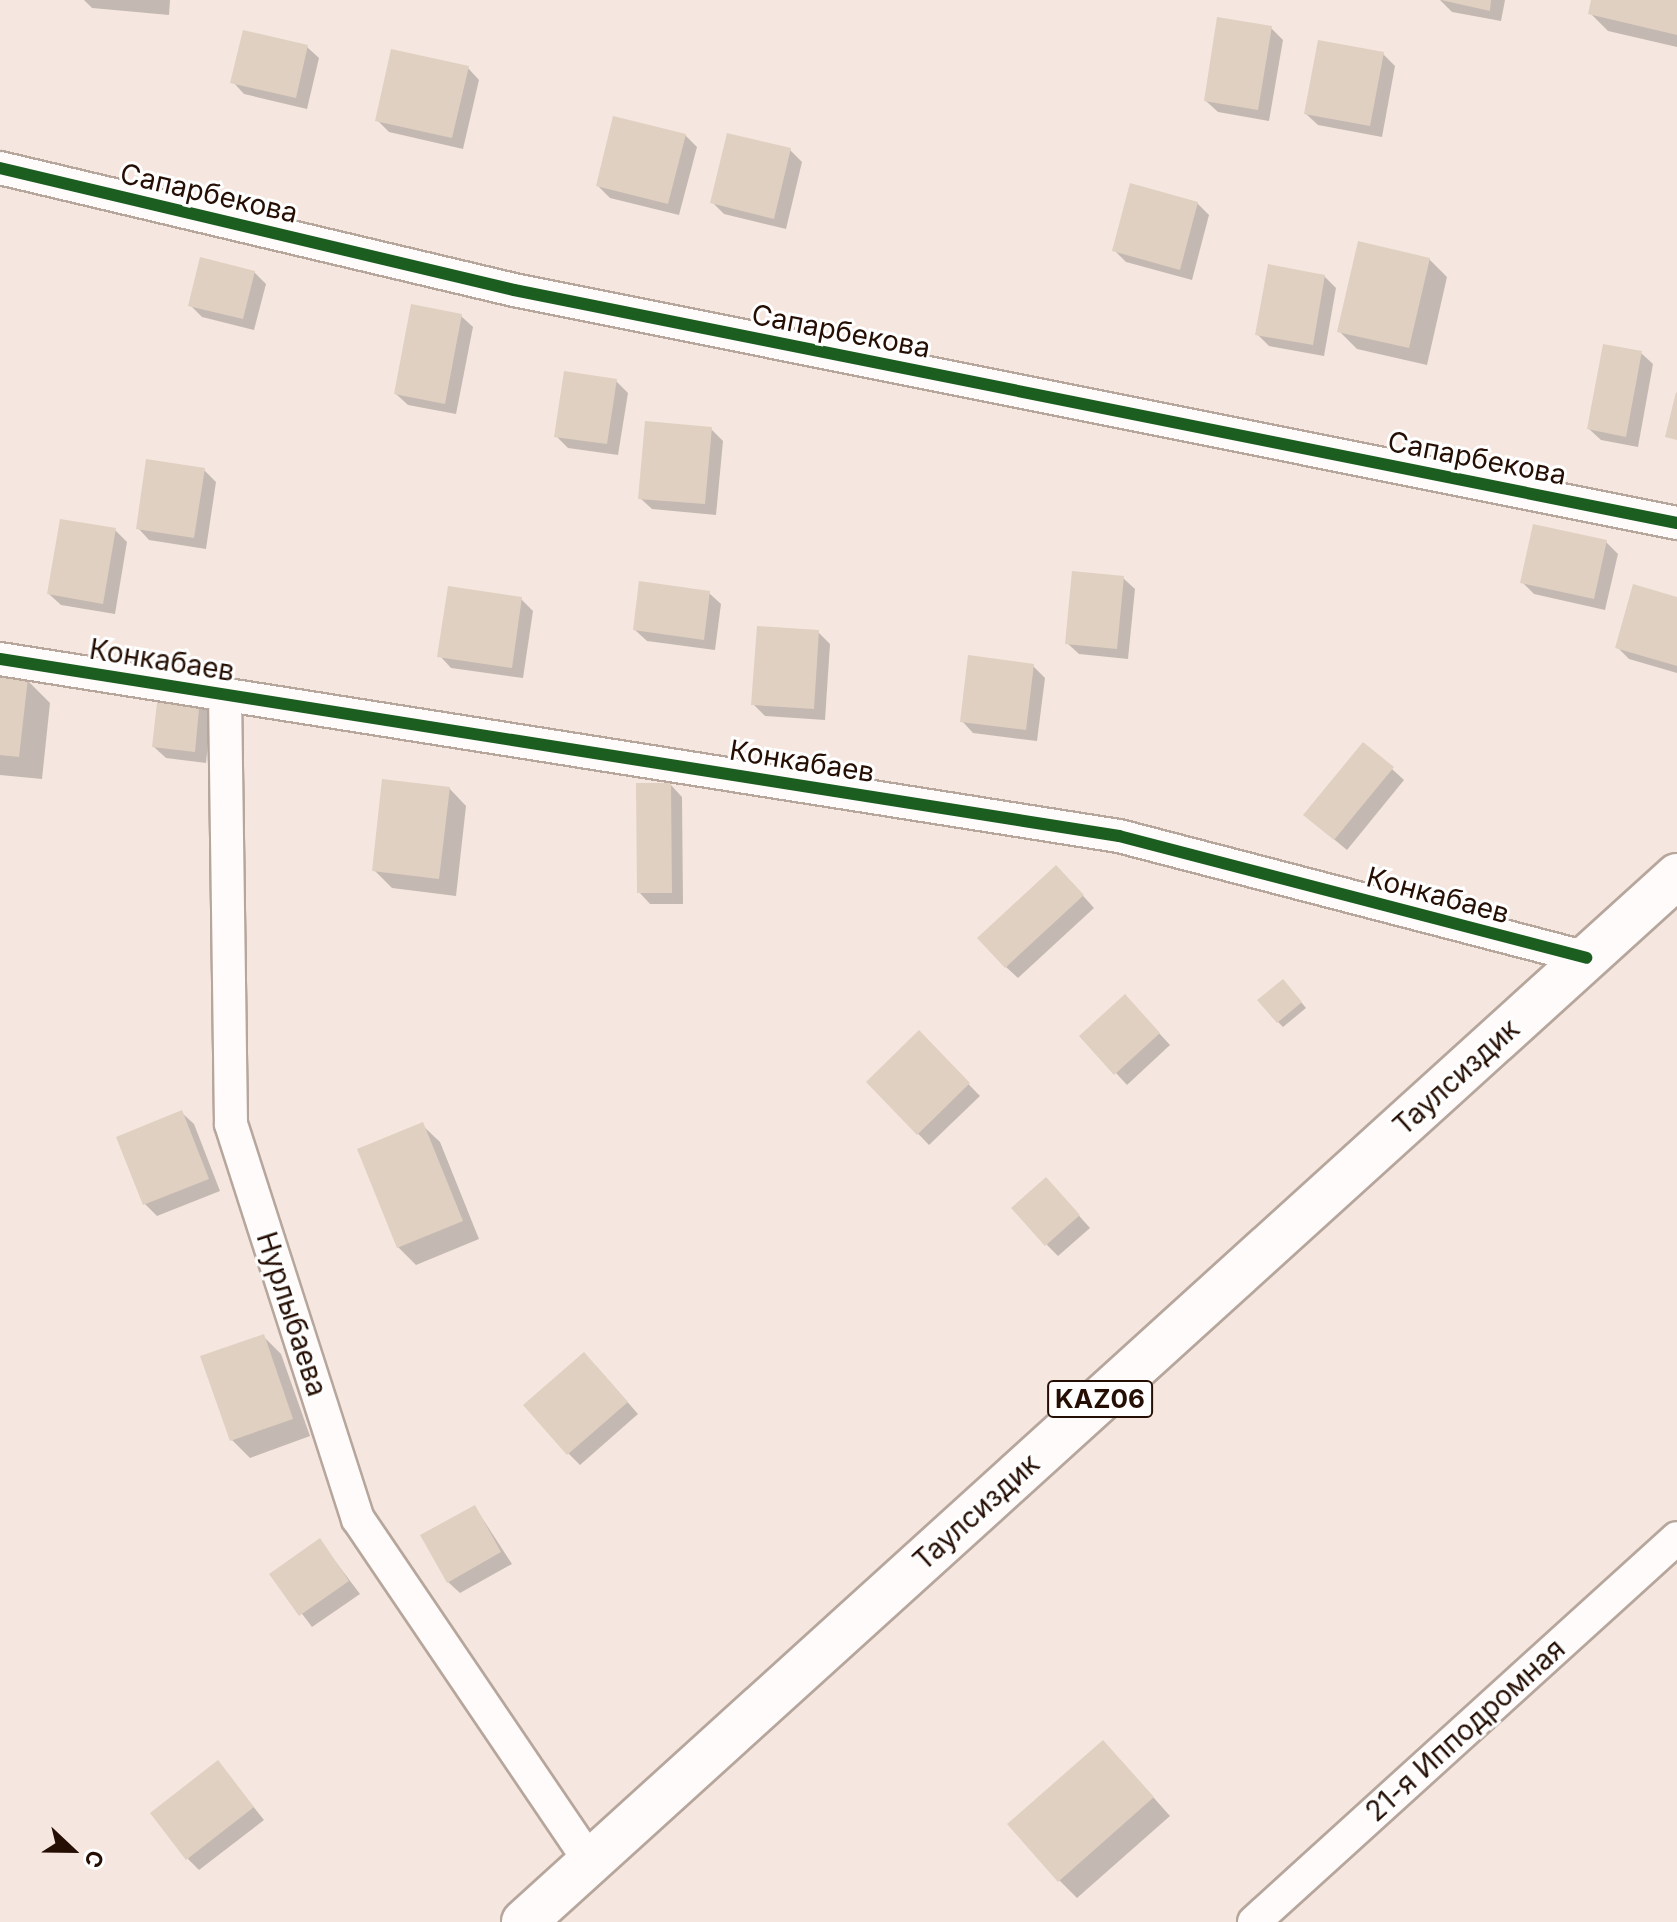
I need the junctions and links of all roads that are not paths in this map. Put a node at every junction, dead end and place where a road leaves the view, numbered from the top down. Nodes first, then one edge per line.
1 (0, 168) edge
2 (1677, 523) edge
3 (0, 659) edge
4 (225, 694) junction
5 (1677, 876) edge
6 (1586, 958) junction
7 (1677, 1538) edge
8 (590, 1862) junction
9 (524, 1922) edge
10 (1254, 1922) edge

1 - 2 street, Сапарбекова
3 - 4 street, Конкабаев
4 - 6 street, Конкабаев
4 - 8 street, Нурлыбаева
5 - 6 main road, Таулсиздик / KAZ06
6 - 8 main road, Таулсиздик / KAZ06
7 - 10 street, 21-я Ипподромная
8 - 9 main road, Таулсиздик / KAZ06

